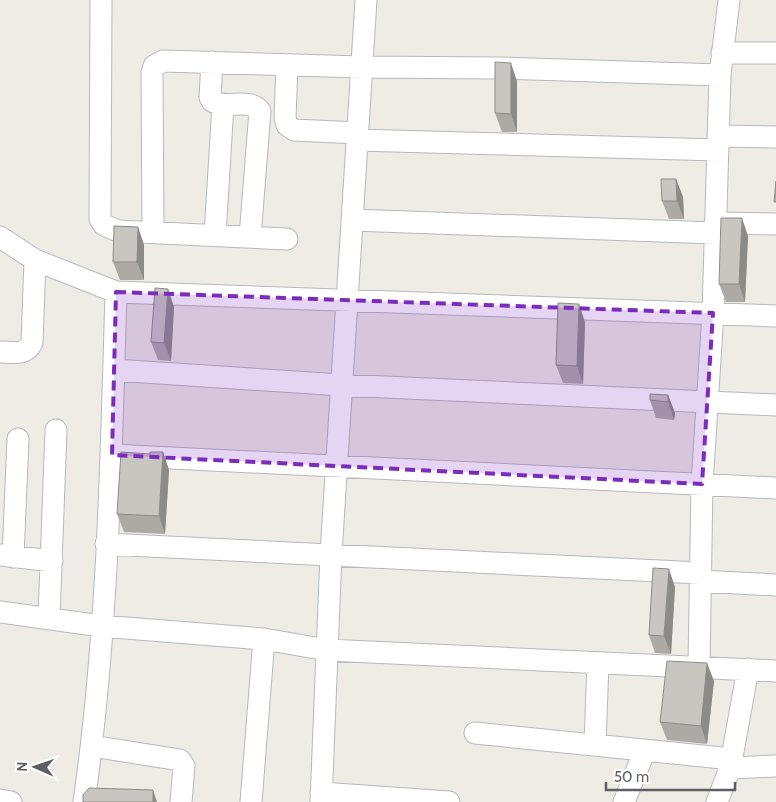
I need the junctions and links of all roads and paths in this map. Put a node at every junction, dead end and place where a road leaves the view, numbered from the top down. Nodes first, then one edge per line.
1 (101, 0) edge
2 (366, 0) edge
3 (729, 0) edge
4 (722, 53) junction
5 (776, 53) edge
6 (212, 62) junction
7 (288, 65) junction
8 (361, 67) junction
9 (720, 75) junction
10 (223, 105) junction
11 (357, 137) junction
12 (776, 138) edge
13 (718, 143) junction
14 (352, 220) junction
15 (776, 224) edge
16 (715, 228) junction
17 (153, 232) junction
18 (215, 235) junction
19 (0, 237) edge
20 (250, 237) junction
21 (287, 239) dead end
22 (35, 260) junction
23 (116, 292) junction
24 (347, 300) junction
25 (713, 313) junction
26 (776, 316) edge
27 (0, 352) edge
28 (114, 370) junction
29 (341, 386) junction
30 (708, 402) junction
31 (776, 405) edge
32 (56, 430) dead end
33 (18, 439) dead end
34 (112, 455) junction
35 (336, 464) junction
36 (702, 484) junction
37 (776, 488) edge
38 (106, 544) junction
39 (331, 554) junction
40 (6, 556) edge
41 (52, 562) junction
42 (700, 577) junction
43 (776, 585) edge
44 (0, 612) edge
45 (49, 618) junction
46 (101, 626) junction
47 (264, 639) junction
48 (327, 650) junction
49 (598, 663) junction
50 (698, 666) junction
51 (748, 669) junction
52 (776, 671) edge
53 (475, 733) dead end
54 (595, 744) junction
55 (92, 746) junction
56 (645, 750) junction
57 (731, 763) junction
58 (776, 766) edge
59 (321, 797) edge
60 (0, 800) edge
61 (11, 802) edge
62 (84, 802) edge
63 (181, 802) edge
64 (251, 802) edge
65 (449, 802) edge
66 (624, 802) edge
67 (718, 802) edge

1 - 17 street
2 - 8 street
3 - 4 street
4 - 5 street
4 - 9 street
6 - 7 street
6 - 10 street
6 - 17 street
7 - 8 street
7 - 11 street
8 - 9 street
8 - 11 street
9 - 13 street
10 - 18 street
10 - 20 street
11 - 13 street
11 - 14 street
12 - 13 street
13 - 16 street
14 - 16 street
14 - 24 street
15 - 16 street
16 - 25 street
17 - 18 street
18 - 20 street
19 - 22 street
20 - 21 street
22 - 23 street
22 - 27 street
23 - 24 street
23 - 28 street
24 - 25 street
24 - 29 street
25 - 26 street
25 - 30 street
28 - 29 street
28 - 34 street
29 - 30 street
29 - 35 street
30 - 31 street
30 - 36 street
32 - 41 street
33 - 40 street
34 - 35 street
34 - 38 street
35 - 36 street
35 - 39 street
36 - 37 street
36 - 42 street
38 - 39 street
38 - 46 street
39 - 42 street
39 - 48 street
40 - 41 street
41 - 45 street
42 - 43 street
42 - 50 street
44 - 45 street
45 - 46 street
46 - 47 street
46 - 55 street
47 - 48 street
47 - 64 street
48 - 49 street
48 - 59 street
49 - 50 street
49 - 54 street
50 - 51 street
51 - 52 street
51 - 57 street
53 - 54 street
54 - 56 street
55 - 62 street
55 - 63 street
56 - 57 street
56 - 66 street
57 - 58 street
57 - 67 street
59 - 65 street
60 - 61 street

